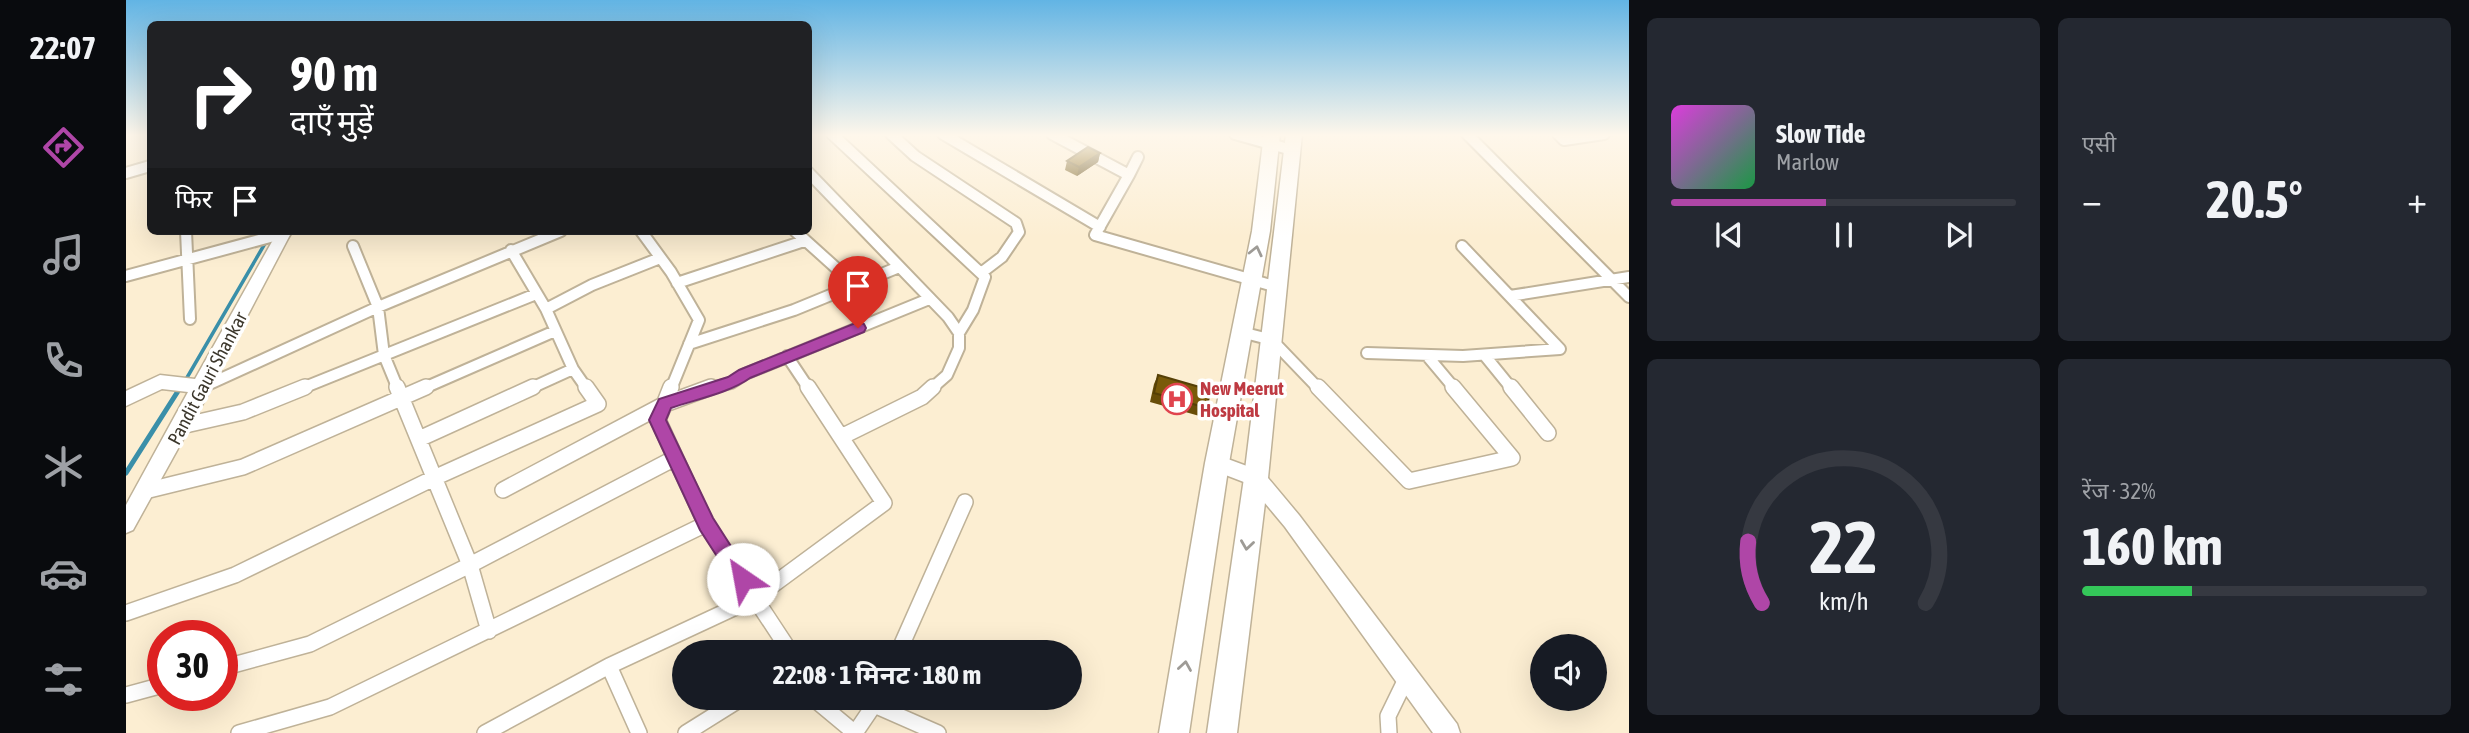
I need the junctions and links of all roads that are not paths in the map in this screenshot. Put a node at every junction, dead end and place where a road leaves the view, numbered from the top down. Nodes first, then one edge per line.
1 (869, 168) edge
2 (933, 168) edge
3 (1001, 168) edge
4 (1116, 168) edge
5 (1132, 168) edge
6 (1268, 168) edge
7 (1290, 168) edge
8 (1501, 168) edge
9 (1129, 175) junction
10 (812, 176) edge
11 (1100, 227) junction
12 (186, 235) edge
13 (274, 235) edge
14 (283, 235) edge
15 (550, 235) edge
16 (644, 235) edge
17 (799, 235) edge
18 (804, 241) junction
19 (353, 246) dead end
20 (1462, 246) dead end
21 (511, 250) junction
22 (660, 258) junction
23 (185, 260) junction
24 (900, 267) junction
25 (981, 273) junction
26 (126, 276) edge
27 (1629, 276) edge
28 (1610, 278) junction
29 (1250, 280) junction
30 (677, 283) junction
31 (855, 285) junction
32 (1277, 287) junction
33 (536, 294) junction
34 (1510, 296) junction
35 (1629, 297) edge
36 (929, 299) junction
37 (378, 307) junction
38 (546, 309) junction
39 (190, 319) dead end
40 (555, 331) junction
41 (1241, 332) junction
42 (959, 333) junction
43 (1272, 340) junction
44 (689, 344) junction
45 (1367, 353) dead end
46 (384, 355) junction
47 (787, 356) junction
48 (1486, 357) junction
49 (1429, 358) junction
50 (573, 369) junction
51 (203, 387) junction
52 (401, 397) junction
53 (126, 399) edge
54 (665, 404) junction
55 (181, 426) junction
56 (1548, 433) dead end
57 (841, 437) junction
58 (419, 439) junction
59 (675, 458) junction
60 (1217, 463) junction
61 (434, 478) junction
62 (1256, 478) junction
63 (503, 490) dead end
64 (145, 491) junction
65 (965, 502) dead end
66 (126, 524) edge
67 (706, 524) junction
68 (470, 565) junction
69 (755, 598) junction
70 (126, 612) edge
71 (489, 631) junction
72 (782, 640) edge
73 (904, 640) edge
74 (238, 664) edge
75 (609, 666) junction
76 (1407, 677) junction
77 (147, 689) edge
78 (126, 695) edge
79 (723, 710) edge
80 (827, 710) edge
81 (870, 710) edge
82 (892, 710) edge
83 (239, 733) edge
84 (485, 733) edge
85 (639, 733) edge
86 (686, 733) edge
87 (855, 733) edge
88 (939, 733) edge
89 (1174, 733) edge
90 (1222, 733) edge
91 (1388, 733) edge
92 (1448, 733) edge

1 - 25 street
2 - 25 street
3 - 11 street
4 - 9 street
5 - 9 street
29 -> 6 main road
7 - 32 main road
8 - 28 street
9 - 11 street
10 - 24 street
11 - 29 street
12 - 23 street
13 - 23 street
14 - 51 street, Pandit Gauri Shankar
15 - 21 street
16 - 22 street
17 - 18 street
18 - 30 street
18 - 31 street
19 - 37 street
20 - 34 street
21 - 33 street
21 - 37 street
22 - 30 street
22 - 38 street
23 - 26 street
23 - 39 street
24 - 31 street
24 - 36 street
25 - 42 street
27 - 28 street
28 - 34 street
28 - 35 street
29 - 32 street
29 - 41 main road
30 - 44 street
31 - 44 street
32 - 43 main road
33 - 38 street
33 - 46 street
34 - 48 street
36 - 42 street
36 - 47 street
37 - 46 street
37 - 51 street
38 - 40 street
40 - 50 street
40 - 52 street
41 - 43 street
41 - 60 main road
42 - 57 street
43 - 49 street
43 - 62 main road
44 - 54 street
45 - 49 street
46 - 52 street
46 - 55 street
47 - 54 street
47 - 57 street
48 - 49 street
48 - 56 street
50 - 58 street
50 - 61 street
51 - 53 street
51 - 55 street, Pandit Gauri Shankar
52 - 58 street
52 - 64 street
54 - 59 street
54 - 63 street
55 - 64 street, Pandit Gauri Shankar
57 - 69 street
58 - 61 street
59 - 67 street
59 - 68 street
60 - 62 street
89 -> 60 main road
61 - 68 street
61 - 70 street
62 - 76 street
62 -> 90 main road
64 - 66 street, Pandit Gauri Shankar
65 - 73 street
67 - 69 street
67 - 71 street
68 - 71 street
68 - 74 street
69 - 72 street
69 - 75 street
71 - 83 street
75 - 84 street
75 - 85 street
76 - 91 street
76 - 92 street
77 - 78 street
79 - 86 street
80 - 87 street
81 - 87 street
82 - 88 street

